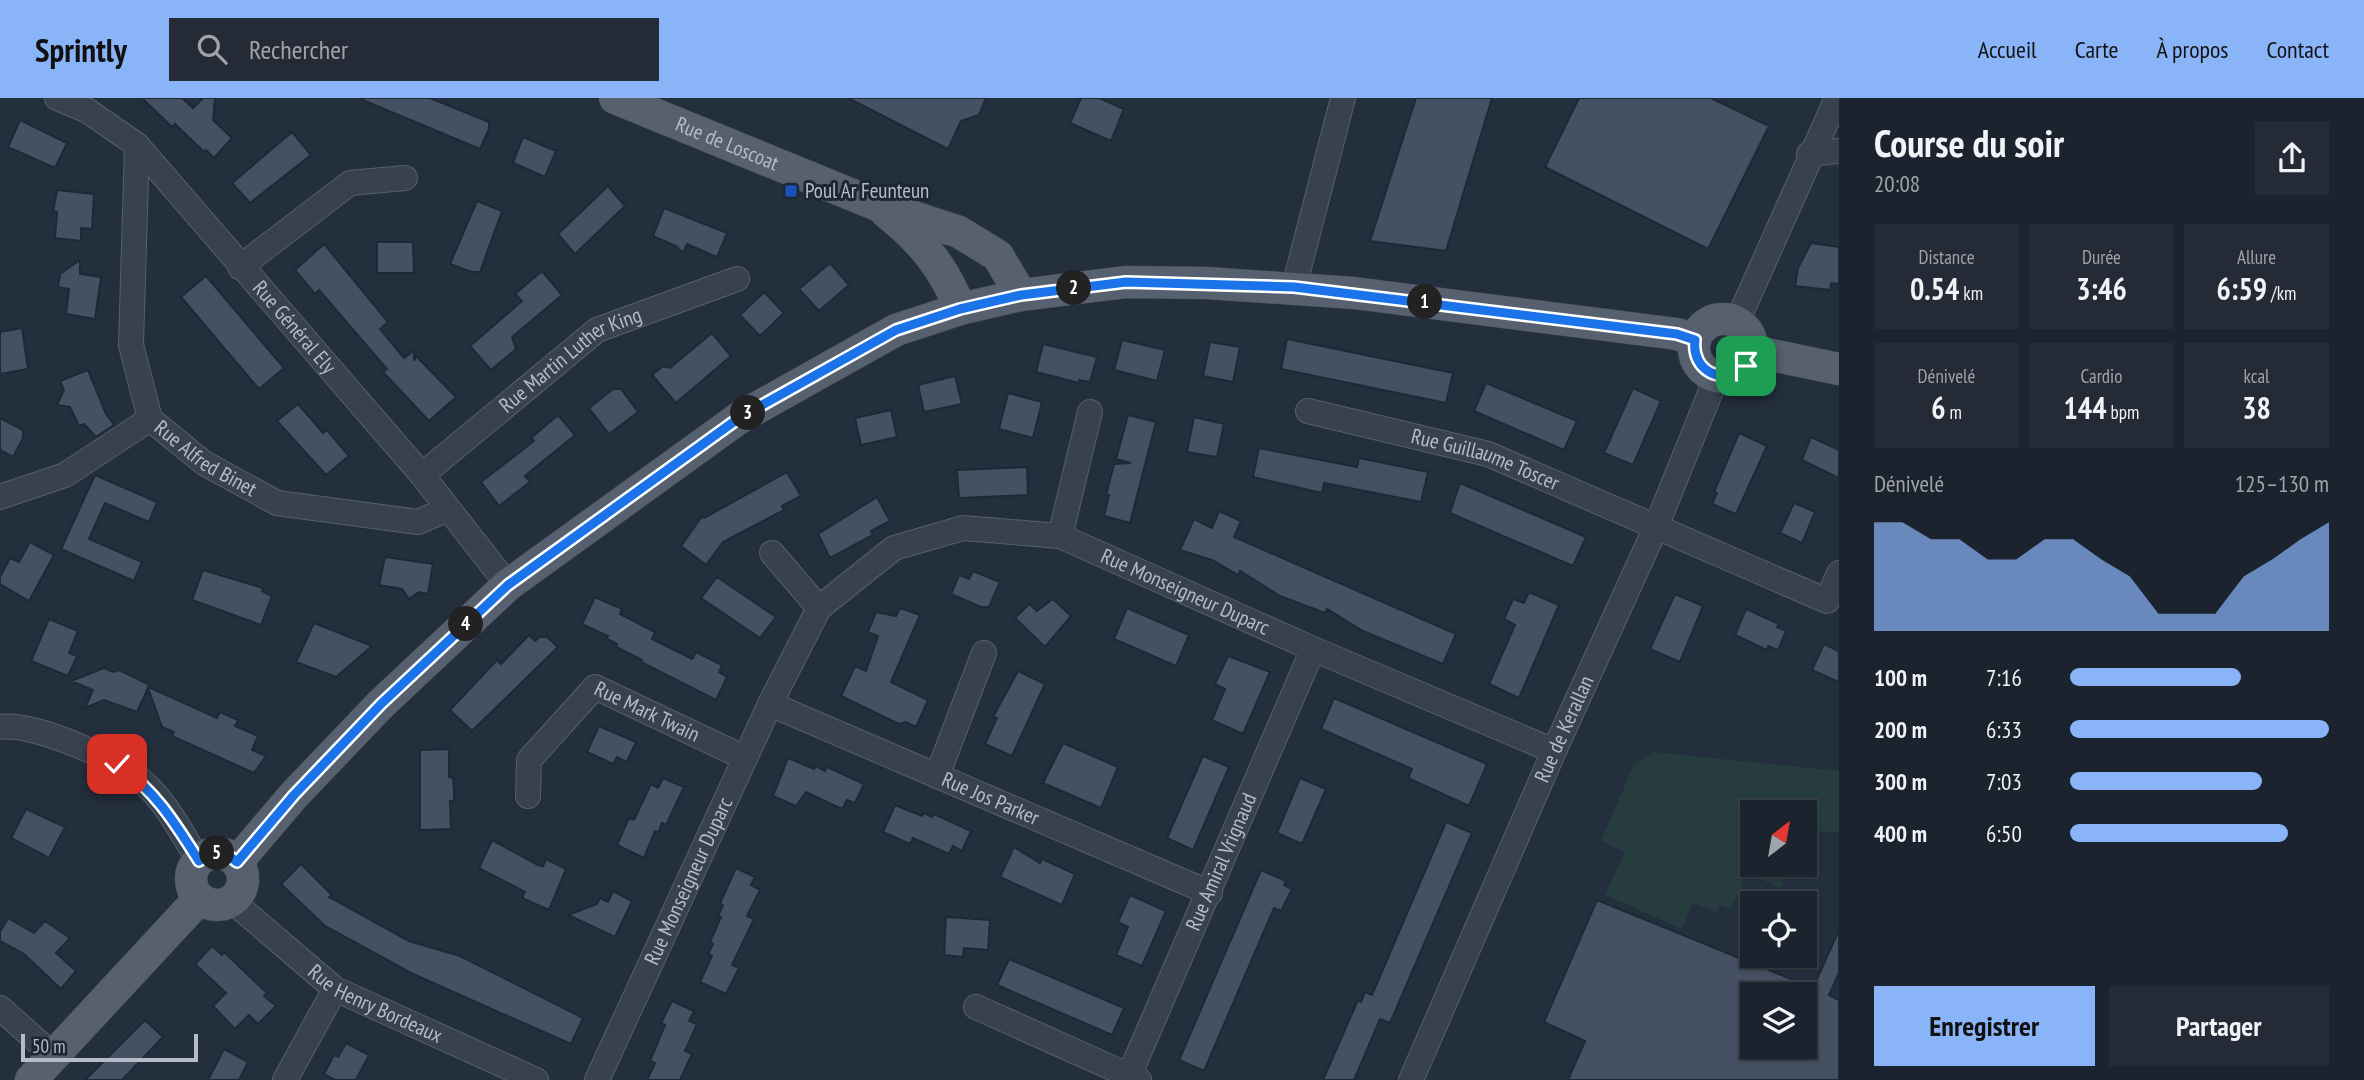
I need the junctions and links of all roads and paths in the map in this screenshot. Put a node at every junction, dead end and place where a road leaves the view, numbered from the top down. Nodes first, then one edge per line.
1 (57, 98) edge
2 (615, 98) edge
3 (1343, 98) edge
4 (1837, 98) edge
5 (137, 145) junction
6 (1839, 151) edge
7 (1809, 154) junction
8 (405, 178) dead end
9 (877, 205) junction
10 (240, 267) junction
11 (737, 279) dead end
12 (1294, 287) junction
13 (1021, 295) junction
14 (960, 309) junction
15 (1737, 322) junction
16 (1695, 340) junction
17 (1752, 351) junction
18 (1839, 369) edge
19 (1717, 376) junction
20 (1308, 411) dead end
21 (1090, 412) dead end
22 (150, 419) junction
23 (422, 475) junction
24 (0, 497) edge
25 (449, 509) junction
26 (1656, 527) junction
27 (1060, 536) junction
28 (772, 553) dead end
29 (1839, 573) edge
30 (508, 585) junction
31 (819, 608) junction
32 (1313, 649) junction
33 (984, 653) dead end
34 (770, 704) junction
35 (0, 727) edge
36 (1554, 751) junction
37 (744, 758) junction
38 (937, 776) junction
39 (528, 796) dead end
40 (199, 861) junction
41 (237, 862) junction
42 (1210, 893) junction
43 (199, 898) junction
44 (232, 901) junction
45 (335, 989) junction
46 (976, 1007) dead end
47 (0, 1008) edge
48 (54, 1056) junction
49 (1134, 1078) edge
50 (31, 1080) edge
51 (285, 1080) edge
52 (536, 1080) edge
53 (597, 1080) edge
54 (1411, 1080) edge

1 - 5 street, Rue Général Ely
2 - 9 main road, Rue de Loscoat
3 - 12 street
4 - 7 street
5 - 10 street, Rue Général Ely
5 - 22 street, Rue Alfred Binet
6 - 7 street
7 - 15 street
8 - 10 street
9 - 13 main road, Rue de Loscoat
9 - 14 main road, Rue de Loscoat
10 - 23 street, Rue Général Ely
11 - 23 street, Rue Martin Luther King
12 - 13 main road
12 - 16 main road
13 - 14 main road
14 - 30 main road
15 - 16 main road
15 - 17 main road
16 - 19 main road
17 - 18 main road
17 - 19 main road
19 - 26 street, Rue de Kerallan
20 - 26 street, Rue Guillaume Toscer
21 - 27 street
22 - 24 street
22 - 25 street, Rue Alfred Binet
23 - 25 street, Rue Général Ely
25 - 30 street, Rue Général Ely
26 - 29 street, Rue Guillaume Toscer
26 - 36 street, Rue de Kerallan
27 - 31 street, Rue Monseigneur Duparc
27 - 32 street, Rue Monseigneur Duparc
28 - 31 street
30 - 41 main road
31 - 34 street, Rue Monseigneur Duparc
32 - 36 street, Rue Monseigneur Duparc
32 - 42 street, Rue Amiral Vrignaud
33 - 38 street
34 - 37 street, Rue Monseigneur Duparc
34 - 38 street, Rue Jos Parker
35 - 40 street
36 - 54 street, Rue de Kerallan
37 - 39 street, Rue Mark Twain
37 - 53 street, Rue Monseigneur Duparc
38 - 42 street, Rue Jos Parker
40 - 41 main road
40 - 43 main road
41 - 44 main road
42 - 49 street, Rue Amiral Vrignaud
43 - 44 main road
43 - 48 main road
44 - 45 street, Rue Henry Bordeaux
45 - 51 street
45 - 52 street, Rue Henry Bordeaux
46 - 49 street
47 - 48 street
48 - 50 main road

